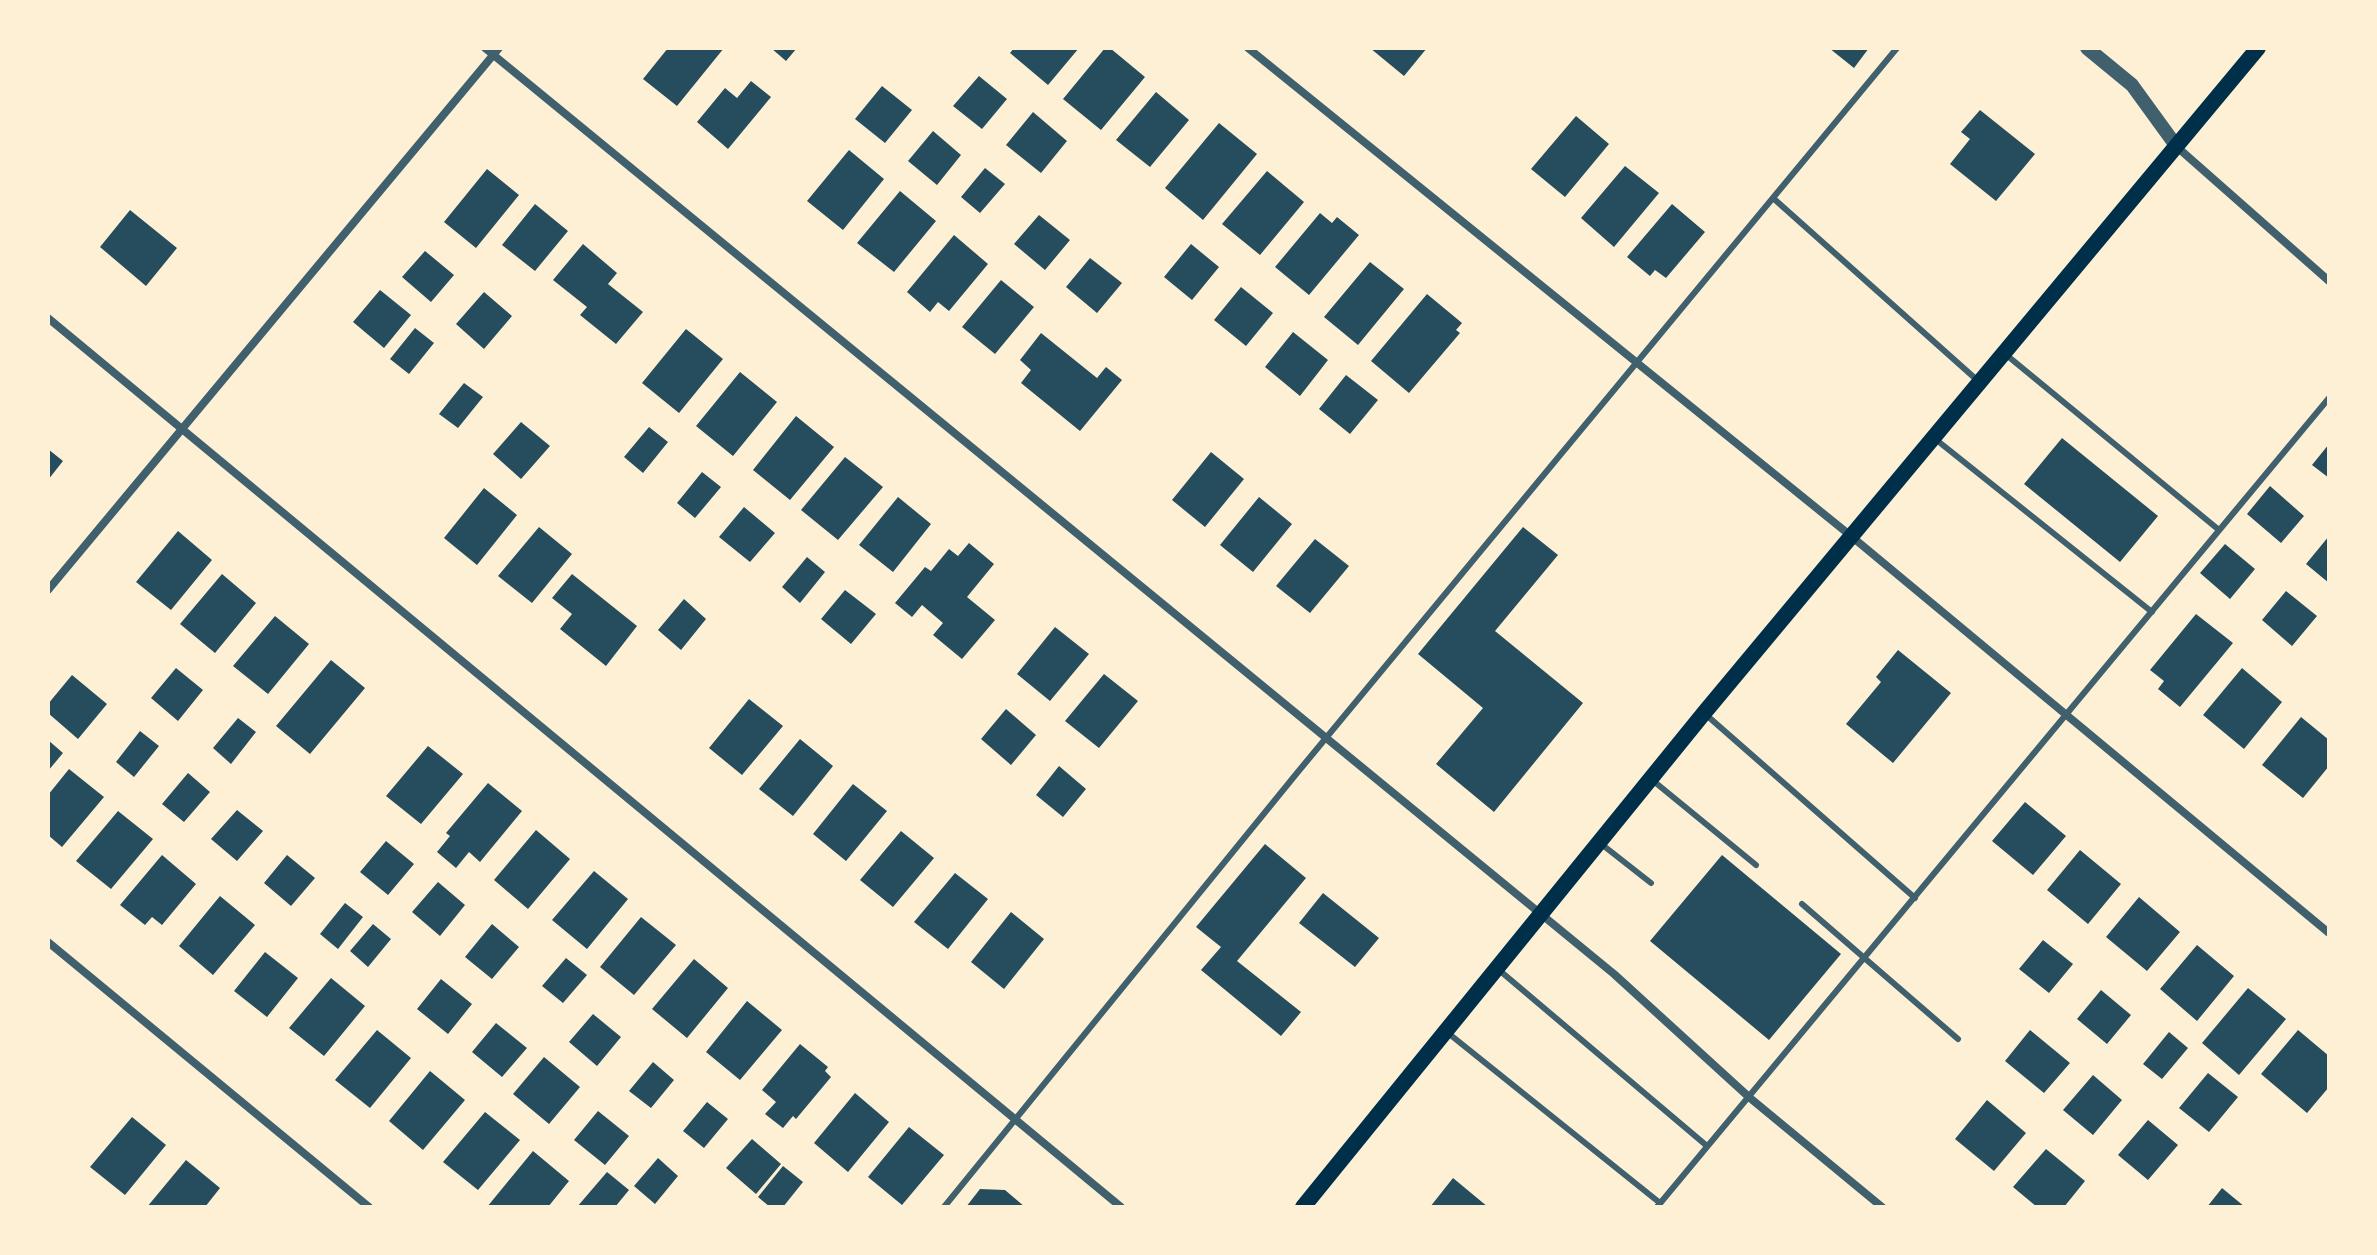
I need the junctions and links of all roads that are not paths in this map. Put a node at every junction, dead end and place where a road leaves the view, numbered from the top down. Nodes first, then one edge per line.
1 (485, 48) edge
2 (1248, 48) edge
3 (1897, 48) edge
4 (2087, 48) edge
5 (2258, 48) edge
6 (496, 51) edge
7 (2177, 147) junction
8 (1773, 198) junction
9 (2329, 281) edge
10 (48, 318) edge
11 (2004, 353) junction
12 (1638, 363) junction
13 (1979, 383) junction
14 (2329, 398) edge
15 (183, 427) junction
16 (1934, 438) junction
17 (2219, 530) junction
18 (1851, 536) junction
19 (48, 590) edge
20 (2152, 612) junction
21 (1704, 713) junction
22 (2067, 715) junction
23 (1326, 738) junction
24 (1651, 779) junction
25 (1599, 842) junction
26 (1756, 865) dead end
27 (1651, 883) dead end
28 (1915, 898) junction
29 (1802, 904) dead end
30 (1541, 916) junction
31 (2329, 933) edge
32 (48, 942) edge
33 (1863, 958) junction
34 (1496, 968) junction
35 (1446, 1030) junction
36 (1958, 1039) dead end
37 (1750, 1098) junction
38 (1014, 1120) junction
39 (1707, 1146) junction
40 (1659, 1205) edge
41 (369, 1207) edge
42 (944, 1207) edge
43 (1121, 1207) edge
44 (1303, 1207) edge
45 (1882, 1207) edge

1 - 6 street
2 - 12 street
3 - 8 lane
4 - 7 street
5 - 7 main road
6 - 15 street
6 - 23 street
7 - 9 street
7 - 11 main road
8 - 12 lane
8 - 13 lane
10 - 15 street
11 - 13 main road
11 - 17 lane
12 - 18 street
12 - 23 lane
13 - 16 main road
14 - 17 lane
15 - 19 street
15 - 38 street
16 - 18 main road
16 - 20 lane
17 - 20 lane
18 - 21 main road
18 - 22 street
20 - 22 lane
21 - 24 main road
21 - 28 lane
22 - 28 lane
22 - 31 street
23 - 30 street
23 - 38 lane
24 - 25 main road
24 - 26 lane
25 - 27 lane
25 - 30 main road
28 - 33 lane
29 - 33 lane
30 - 34 main road
30 - 37 street
32 - 41 street
33 - 36 lane
33 - 37 lane
34 - 35 main road
34 - 39 lane
35 - 40 lane
35 - 44 main road
37 - 39 lane
37 - 45 street
38 - 42 lane
38 - 43 street
39 - 40 lane

